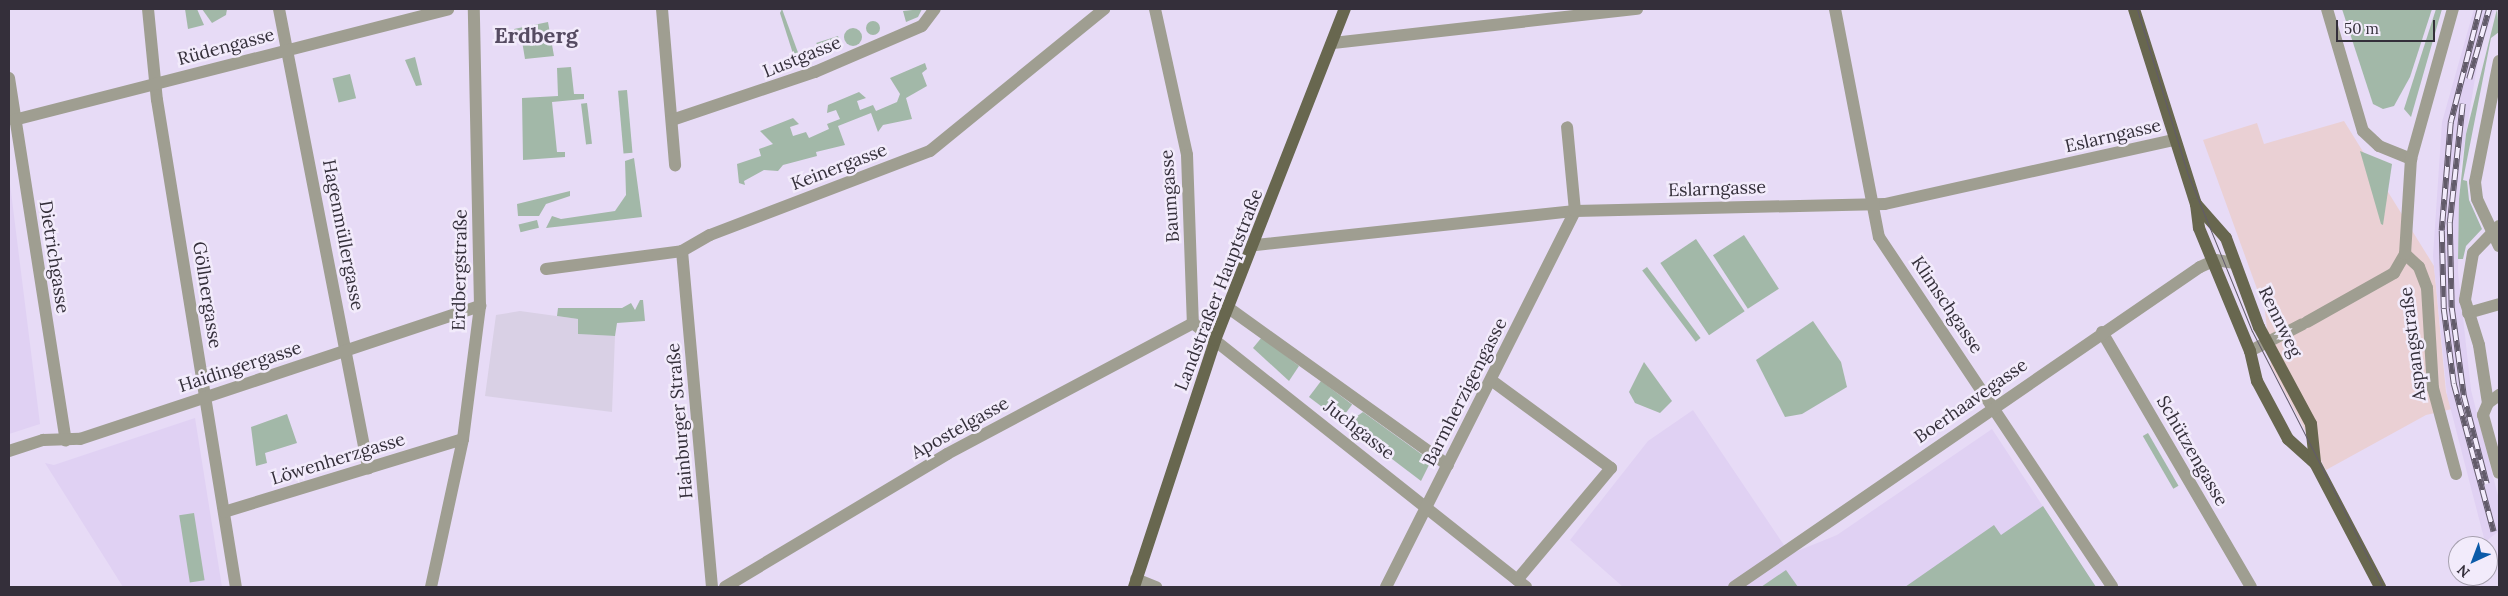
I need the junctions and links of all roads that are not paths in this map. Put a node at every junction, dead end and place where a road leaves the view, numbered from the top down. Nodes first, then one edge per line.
1 (148, 9) edge
2 (279, 9) edge
3 (448, 9) edge
4 (474, 9) edge
5 (662, 9) edge
6 (935, 9) edge
7 (1104, 9) edge
8 (1155, 9) edge
9 (1345, 9) edge
10 (1637, 9) edge
11 (1835, 9) edge
12 (2134, 9) edge
13 (2328, 9) edge
14 (2453, 9) edge
15 (1333, 43) junction
16 (289, 49) junction
17 (2499, 61) edge
18 (9, 78) edge
19 (158, 83) junction
20 (14, 120) junction
21 (672, 120) junction
22 (1566, 127) dead end
23 (2173, 140) junction
24 (2411, 158) junction
25 (674, 165) dead end
26 (1870, 202) junction
27 (2196, 204) junction
28 (1575, 212) junction
29 (2496, 229) edge
30 (1256, 245) junction
31 (2499, 246) edge
32 (682, 251) junction
33 (2405, 254) junction
34 (2212, 261) junction
35 (2235, 263) junction
36 (546, 269) dead end
37 (2499, 304) edge
38 (480, 306) junction
39 (1230, 308) junction
40 (2468, 313) junction
41 (1193, 323) junction
42 (2102, 332) junction
43 (1215, 340) junction
44 (2268, 342) junction
45 (348, 350) junction
46 (2250, 351) junction
47 (1491, 380) junction
48 (2499, 395) edge
49 (205, 397) junction
50 (2488, 403) junction
51 (1994, 406) junction
52 (463, 439) junction
53 (66, 441) junction
54 (9, 451) edge
55 (2315, 463) junction
56 (1448, 465) junction
57 (368, 468) junction
58 (2499, 473) edge
59 (2456, 474) dead end
60 (1427, 506) junction
61 (224, 512) junction
62 (1135, 583) edge
63 (1522, 584) edge
64 (236, 587) edge
65 (431, 587) edge
66 (712, 587) edge
67 (725, 587) edge
68 (1156, 587) edge
69 (1386, 587) edge
70 (1734, 587) edge
71 (2112, 587) edge
72 (2251, 587) edge
73 (2380, 587) edge

1 - 19 street, Göllnergasse
2 - 16 street, Hagenmüllergasse
3 - 16 street, Rüdengasse
4 - 38 street, Erdbergstraße
5 - 21 street
6 - 21 street, Lustgasse
7 - 32 street, Keinergasse
8 - 41 street, Baumgasse
9 - 15 main road, Landstraßer Hauptstraße
10 - 15 street
11 - 26 street, Klimschgasse
12 - 23 main road, Rennweg
13 - 24 street
14 - 24 street
15 - 30 main road, Landstraßer Hauptstraße
16 - 19 street, Rüdengasse
16 - 45 street, Hagenmüllergasse
17 - 29 street
18 - 20 street, Dietrichgasse
19 - 20 street, Rüdengasse
19 - 49 street, Göllnergasse
20 - 53 street, Dietrichgasse
21 - 25 street
22 - 28 street
23 - 26 street, Eslarngasse
23 - 27 main road, Rennweg
24 - 33 street
26 - 28 street, Eslarngasse
26 - 51 street, Klimschgasse
27 - 34 main road, Rennweg
27 - 35 main road, Rennweg
28 - 30 street, Eslarngasse
28 - 47 street, Barmherzigengasse
29 - 31 street
29 - 40 street
30 - 39 main road, Landstraßer Hauptstraße
32 - 36 street, Keinergasse
32 - 66 street, Hainburger Straße
33 - 44 street
33 - 59 street, Aspangstraße
34 - 35 street
34 - 42 street, Boerhaavegasse
34 - 46 main road, Rennweg
35 - 44 main road, Rennweg
37 - 40 street
38 - 45 street, Haidingergasse
38 - 52 street, Erdbergstraße
39 - 43 main road, Landstraßer Hauptstraße
39 - 56 street, Juchgasse
40 - 50 street
41 - 43 street
41 - 67 street, Apostelgasse
42 - 51 street, Boerhaavegasse
42 - 72 street, Schützengasse
43 - 60 street, Juchgasse
43 - 62 main road, Landstraßer Hauptstraße
44 - 46 street
44 - 55 main road, Rennweg
45 - 49 street, Haidingergasse
45 - 57 street, Hagenmüllergasse
46 - 55 main road, Rennweg
47 - 56 street, Barmherzigengasse
47 - 63 street
48 - 50 street
49 - 53 street, Haidingergasse
49 - 61 street, Göllnergasse
50 - 58 street
51 - 70 street, Boerhaavegasse
51 - 71 street, Klimschgasse
52 - 57 street, Löwenherzgasse
52 - 65 street, Erdbergstraße
53 - 54 street, Haidingergasse
55 - 73 main road, Rennweg
56 - 60 street, Barmherzigengasse
57 - 61 street, Löwenherzgasse
60 - 63 street, Juchgasse
60 - 69 street, Barmherzigengasse
61 - 64 street, Göllnergasse
62 - 68 street

